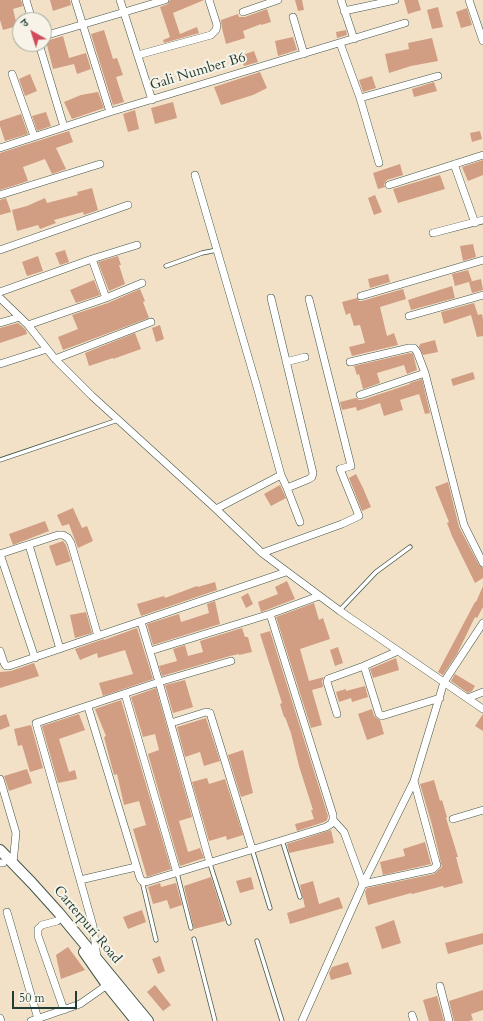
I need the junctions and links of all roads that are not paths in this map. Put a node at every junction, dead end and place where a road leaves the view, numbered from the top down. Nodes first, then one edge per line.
1 (26, 0) edge
2 (75, 0) edge
3 (120, 0) edge
4 (165, 0) edge
5 (209, 0) edge
6 (278, 0) edge
7 (341, 0) edge
8 (395, 0) edge
9 (469, 0) edge
10 (344, 11) junction
11 (30, 12) edge
12 (125, 12) junction
13 (243, 12) dead end
14 (293, 17) dead end
15 (404, 23) dead end
16 (83, 24) junction
17 (52, 34) edge
18 (354, 39) junction
19 (483, 41) edge
20 (340, 43) junction
21 (41, 52) edge
22 (138, 54) junction
23 (304, 54) junction
24 (12, 74) dead end
25 (438, 76) dead end
26 (360, 98) junction
27 (152, 100) junction
28 (110, 112) junction
29 (64, 127) junction
30 (34, 136) junction
31 (0, 148) edge
32 (483, 155) edge
33 (379, 163) dead end
34 (100, 164) dead end
35 (454, 164) junction
36 (195, 176) dead end
37 (389, 185) dead end
38 (0, 195) edge
39 (128, 205) dead end
40 (483, 220) edge
41 (475, 223) junction
42 (433, 233) dead end
43 (137, 245) dead end
44 (0, 250) edge
45 (217, 250) junction
46 (92, 259) junction
47 (483, 260) edge
48 (166, 266) dead end
49 (142, 283) dead end
50 (0, 292) edge
51 (483, 295) edge
52 (361, 296) dead end
53 (0, 298) edge
54 (106, 298) junction
55 (271, 298) dead end
56 (309, 299) dead end
57 (409, 316) dead end
58 (20, 317) junction
59 (150, 322) dead end
60 (0, 323) edge
61 (28, 325) junction
62 (47, 349) junction
63 (305, 358) dead end
64 (55, 359) junction
65 (286, 362) junction
66 (350, 362) dead end
67 (0, 364) edge
68 (425, 373) junction
69 (360, 395) dead end
70 (118, 420) junction
71 (0, 460) edge
72 (281, 475) junction
73 (287, 488) junction
74 (216, 509) junction
75 (300, 522) dead end
76 (29, 545) junction
77 (410, 547) dead end
78 (262, 553) junction
79 (0, 554) edge
80 (483, 563) edge
81 (286, 572) junction
82 (319, 596) junction
83 (340, 611) junction
84 (270, 614) junction
85 (141, 622) junction
86 (483, 623) edge
87 (98, 636) junction
88 (60, 649) junction
89 (0, 651) edge
90 (150, 651) junction
91 (398, 651) junction
92 (35, 658) junction
93 (231, 661) dead end
94 (364, 666) junction
95 (160, 682) junction
96 (444, 682) junction
97 (483, 692) edge
98 (125, 694) junction
99 (440, 698) junction
100 (468, 698) junction
101 (88, 707) junction
102 (483, 709) edge
103 (337, 714) dead end
104 (171, 723) junction
105 (0, 779) edge
106 (414, 781) junction
107 (483, 810) edge
108 (453, 819) dead end
109 (333, 820) junction
110 (282, 840) junction
111 (252, 849) junction
112 (0, 850) edge
113 (4, 862) edge
114 (210, 862) junction
115 (136, 867) junction
116 (176, 873) junction
117 (80, 880) junction
118 (142, 881) junction
119 (363, 884) junction
120 (300, 897) dead end
121 (270, 908) dead end
122 (7, 912) dead end
123 (57, 921) junction
124 (229, 923) dead end
125 (191, 928) dead end
126 (194, 939) dead end
127 (156, 940) dead end
128 (257, 941) dead end
129 (97, 958) junction
130 (107, 985) junction
131 (440, 986) dead end
132 (64, 1010) junction
133 (0, 1018) edge
134 (35, 1020) edge
135 (1, 1021) edge
136 (136, 1021) edge
137 (148, 1021) edge
138 (215, 1021) edge
139 (282, 1021) edge
140 (302, 1021) edge
141 (449, 1021) edge

1 - 11 street
2 - 16 street
3 - 12 street
4 - 12 street
5 - 22 street
6 - 13 street
7 - 10 street
8 - 10 street
9 - 19 street
10 - 18 street
12 - 16 street
12 - 22 street
14 - 23 street
15 - 18 street, Gali Number B6
16 - 17 street
16 - 28 street
18 - 20 street, Gali Number B6
20 - 23 street, Gali Number B6
20 - 26 street
21 - 29 street
22 - 27 street
23 - 27 street, Gali Number B6
24 - 30 street
25 - 26 street
26 - 33 street
27 - 28 street, Gali Number B6
28 - 29 street, Gali Number B6
29 - 30 street, Gali Number B6
30 - 31 street, Gali Number B6
32 - 35 street
34 - 38 street
35 - 37 street
35 - 41 street
36 - 45 street
39 - 44 street
40 - 41 street
41 - 42 street
43 - 46 street
45 - 48 lane
45 - 72 street
46 - 50 street
46 - 54 street
47 - 52 street
49 - 54 street
51 - 57 street
53 - 58 street
54 - 61 street
55 - 65 street
56 - 78 street
58 - 60 street
58 - 61 street
59 - 64 street
61 - 62 street
62 - 64 street
62 - 67 street
63 - 65 street
64 - 70 street
65 - 73 street
66 - 68 street
68 - 69 street
68 - 80 street
70 - 71 lane
70 - 74 street
72 - 73 street
72 - 74 street
73 - 75 street
74 - 78 street
76 - 79 street
76 - 87 street
76 - 88 street
77 - 83 lane
78 - 81 street
79 - 92 street
81 - 82 street
81 - 85 street
82 - 83 street
82 - 84 street
83 - 91 street
84 - 90 street
84 - 109 street
85 - 87 street
85 - 90 street
86 - 96 street
87 - 88 street
88 - 92 street
89 - 92 street
90 - 95 street
91 - 94 street
91 - 96 street
93 - 95 street
94 - 99 street
94 - 103 street
95 - 98 street
95 - 104 street
96 - 99 street
96 - 100 street
97 - 100 street
98 - 101 street
98 - 116 street
99 - 106 street
100 - 102 street
101 - 115 street
101 - 117 street
104 - 111 street
104 - 114 street
105 - 113 street
106 - 119 street
106 - 119 street
107 - 108 street
109 - 110 street
109 - 119 street
110 - 111 street
110 - 120 lane
111 - 114 street
111 - 121 lane
112 - 113 main road, Carterpuri Road
113 - 123 main road, Carterpuri Road
113 - 129 main road, Carterpuri Road
114 - 116 street
114 - 124 lane
115 - 117 street
115 - 118 street
116 - 118 street
116 - 125 lane
117 - 129 street
118 - 127 lane
119 - 140 street
122 - 134 street
123 - 130 main road, Carterpuri Road
123 - 132 street
126 - 138 lane
128 - 139 lane
129 - 137 main road, Carterpuri Road
130 - 132 street
130 - 136 main road, Carterpuri Road
131 - 141 street
132 - 134 street
133 - 135 street

